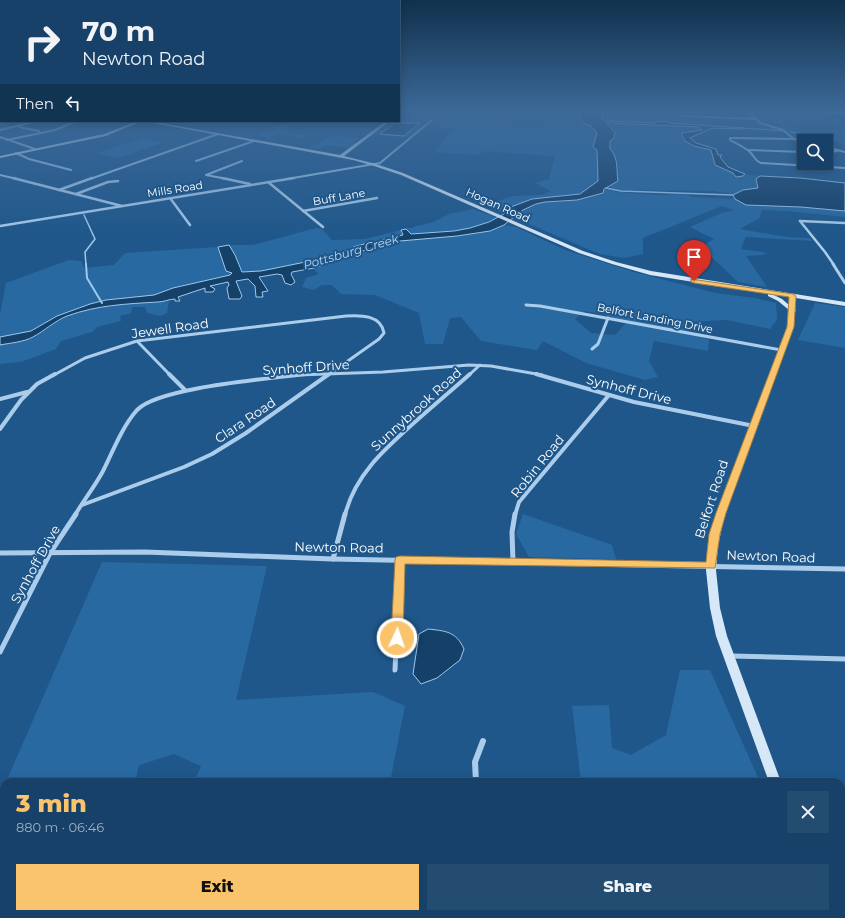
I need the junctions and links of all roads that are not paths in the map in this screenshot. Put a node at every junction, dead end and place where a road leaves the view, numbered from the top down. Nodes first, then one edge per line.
1 (16, 154) joint
2 (162, 154) edge
3 (217, 154) edge
4 (323, 154) edge
5 (344, 154) edge
6 (392, 154) edge
7 (751, 154) edge
8 (0, 157) edge
9 (340, 157) junction
10 (196, 161) dead end
11 (242, 161) dead end
12 (375, 165) junction
13 (845, 168) edge
14 (71, 170) dead end
15 (0, 175) edge
16 (118, 181) dead end
17 (268, 182) junction
18 (254, 185) junction
19 (59, 190) junction
20 (76, 194) junction
21 (170, 198) junction
22 (377, 198) dead end
23 (122, 206) junction
24 (303, 211) junction
25 (845, 223) edge
26 (190, 225) dead end
27 (0, 226) edge
28 (323, 227) dead end
29 (845, 284) edge
30 (762, 291) junction
31 (793, 296) junction
32 (845, 304) edge
33 (526, 305) dead end
34 (793, 311) junction
35 (372, 318) joint
36 (608, 318) junction
37 (138, 341) junction
38 (592, 349) dead end
39 (781, 350) junction
40 (481, 365) junction
41 (332, 372) junction
42 (185, 390) junction
43 (28, 392) junction
44 (609, 396) junction
45 (0, 399) edge
46 (754, 426) junction
47 (0, 429) edge
48 (82, 506) junction
49 (0, 552) edge
50 (50, 553) junction
51 (333, 559) junction
52 (400, 560) junction
53 (513, 562) junction
54 (711, 565) junction
55 (845, 569) edge
56 (0, 652) edge
57 (728, 656) junction
58 (845, 659) edge
59 (395, 670) dead end
60 (483, 741) dead end
61 (476, 778) edge
62 (774, 778) edge

1 - 8 main road
1 - 14 street
2 - 19 street
3 - 10 street
4 - 9 main road, Hogan Road
5 - 9 main road
6 - 12 street, Mills Road
7 - 13 street
9 - 12 main road, Hogan Road
11 - 18 street
12 - 17 street, Mills Road
12 - 30 main road, Hogan Road
15 - 19 street
16 - 20 street
17 - 18 street, Mills Road
17 - 24 street
18 - 21 street, Mills Road
19 - 20 street
20 - 23 street
21 - 23 street, Mills Road
21 - 26 street
22 - 24 street, Buff Lane
23 - 27 street, Mills Road
24 - 28 street
25 - 29 street
30 - 31 main road, Hogan Road
30 - 34 main road
31 - 32 main road, Hogan Road
31 - 34 main road, Belfort Road
33 - 36 street, Belfort Landing Drive
34 - 39 main road, Belfort Road
35 - 37 street, Jewell Road
35 - 41 street, Clara Road
36 - 38 street
36 - 39 street, Belfort Landing Drive
37 - 42 street
37 - 43 street, Jewell Road
39 - 46 main road, Belfort Road
40 - 41 street, Synhoff Drive
40 - 44 street, Synhoff Drive
40 - 51 street, Sunnybrook Road
41 - 42 street, Synhoff Drive
41 - 48 street, Clara Road
42 - 48 street, Synhoff Drive
43 - 45 street
43 - 47 street, Jewell Road
44 - 46 street, Synhoff Drive
44 - 53 street, Robin Road
46 - 54 main road, Belfort Road
48 - 50 street, Synhoff Drive
49 - 50 street, Newton Road
50 - 51 street, Newton Road
50 - 56 street, Synhoff Drive
51 - 52 street, Newton Road
52 - 53 street, Newton Road
52 - 59 street
53 - 54 street, Newton Road
54 - 55 street, Newton Road
54 - 57 main road, Belfort Road
57 - 58 street
57 - 62 main road, Belfort Road
60 - 61 street

